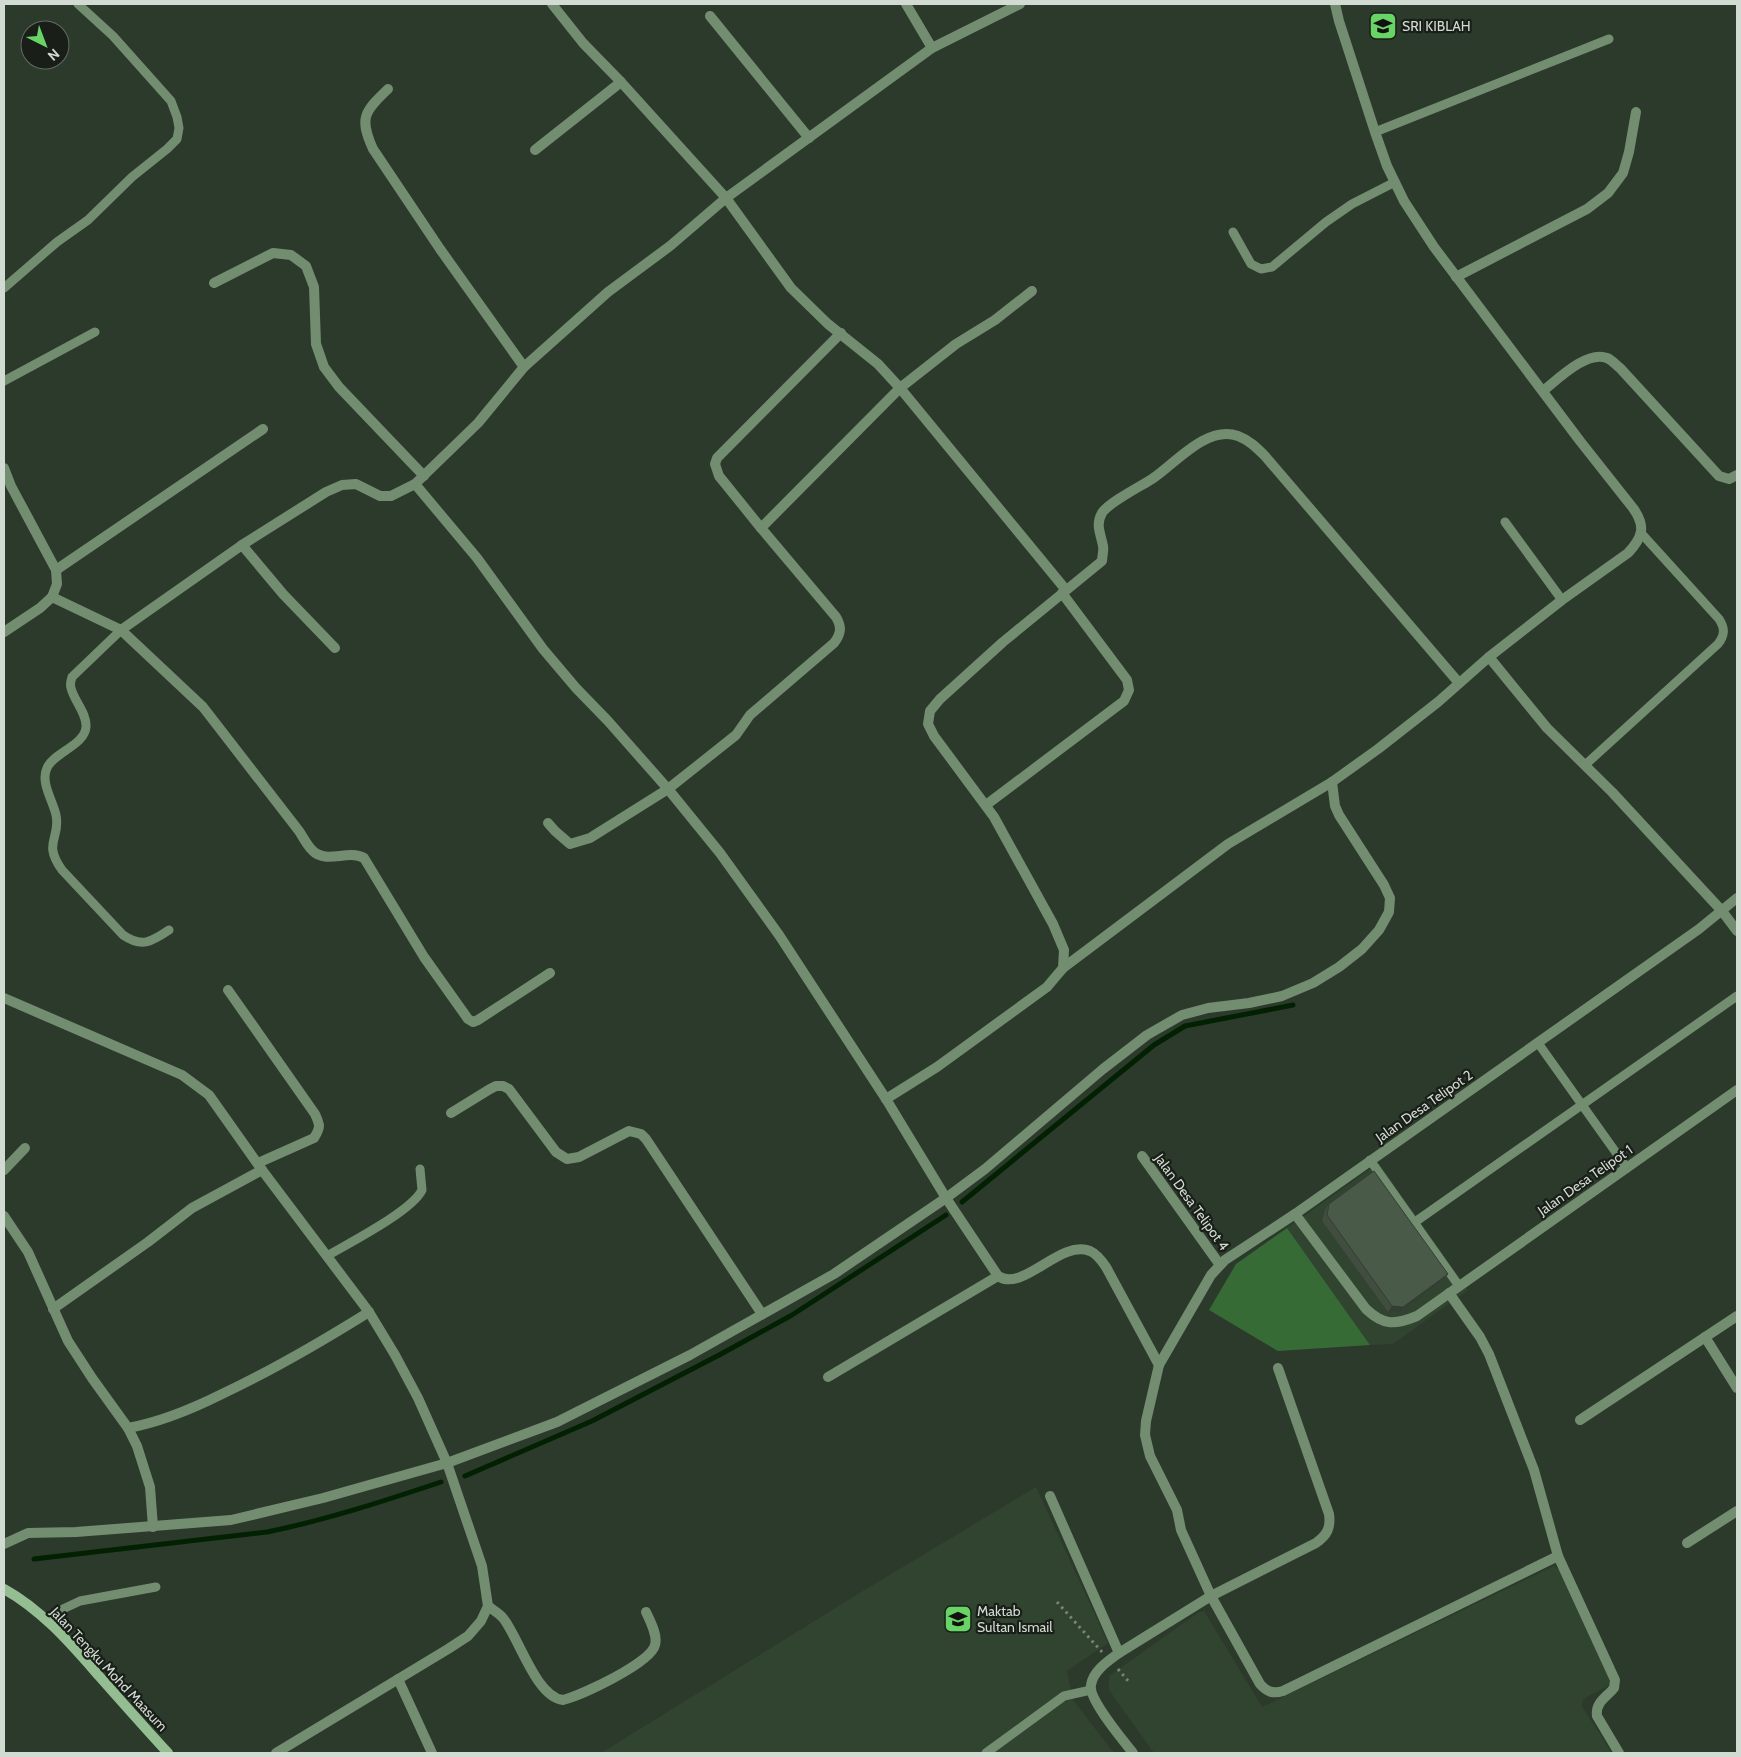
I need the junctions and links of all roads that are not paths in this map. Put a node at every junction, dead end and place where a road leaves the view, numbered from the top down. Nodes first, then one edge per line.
1 (78, 4) edge
2 (552, 4) edge
3 (906, 4) edge
4 (1020, 4) edge
5 (1334, 4) edge
6 (710, 16) dead end
7 (1609, 39) dead end
8 (932, 48) junction
9 (621, 82) junction
10 (388, 89) dead end
11 (1636, 112) dead end
12 (1375, 132) junction
13 (809, 138) junction
14 (535, 150) dead end
15 (1394, 182) junction
16 (726, 198) junction
17 (1233, 232) dead end
18 (1456, 277) junction
19 (214, 283) dead end
20 (4, 288) edge
21 (1032, 291) dead end
22 (95, 332) dead end
23 (841, 333) junction
24 (524, 367) junction
25 (4, 381) edge
26 (900, 388) junction
27 (1543, 391) junction
28 (263, 429) dead end
29 (4, 468) edge
30 (1737, 475) edge
31 (424, 476) junction
32 (415, 484) junction
33 (1505, 522) dead end
34 (761, 528) junction
35 (1641, 533) junction
36 (242, 545) junction
37 (56, 570) junction
38 (1064, 592) junction
39 (52, 597) junction
40 (1562, 600) junction
41 (122, 630) junction
42 (4, 632) edge
43 (335, 648) dead end
44 (1489, 657) junction
45 (1459, 683) junction
46 (1586, 765) junction
47 (1332, 782) junction
48 (668, 789) junction
49 (986, 805) junction
50 (548, 823) dead end
51 (1737, 898) edge
52 (1722, 911) junction
53 (169, 930) dead end
54 (1737, 931) edge
55 (1063, 968) junction
56 (550, 973) dead end
57 (228, 990) dead end
58 (1737, 996) edge
59 (4, 998) edge
60 (1538, 1043) junction
61 (1737, 1090) edge
62 (886, 1099) junction
63 (1582, 1105) junction
64 (451, 1113) dead end
65 (25, 1148) dead end
66 (1142, 1156) dead end
67 (1370, 1160) junction
68 (260, 1166) junction
69 (1627, 1168) junction
70 (420, 1169) dead end
71 (4, 1170) edge
72 (946, 1198) junction
73 (1295, 1214) junction
74 (4, 1216) edge
75 (1414, 1222) junction
76 (327, 1256) junction
77 (1220, 1265) junction
78 (998, 1276) junction
79 (1459, 1286) junction
80 (1449, 1293) junction
81 (53, 1309) junction
82 (369, 1312) junction
83 (762, 1314) junction
84 (1737, 1316) edge
85 (1705, 1337) junction
86 (1158, 1365) junction
87 (1278, 1368) dead end
88 (828, 1377) dead end
89 (1737, 1388) edge
90 (1580, 1420) dead end
91 (128, 1428) junction
92 (447, 1463) junction
93 (1050, 1496) dead end
94 (1737, 1511) edge
95 (153, 1527) junction
96 (1687, 1543) dead end
97 (4, 1544) edge
98 (1558, 1556) junction
99 (156, 1587) dead end
100 (4, 1589) edge
101 (1212, 1596) junction
102 (488, 1606) junction
103 (646, 1612) dead end
104 (48, 1621) junction
105 (1119, 1654) junction
106 (398, 1679) junction
107 (1091, 1690) junction
108 (165, 1752) edge
109 (276, 1753) edge
110 (432, 1753) edge
111 (986, 1753) edge
112 (1133, 1753) edge
113 (1619, 1753) edge

1 - 20 lane
2 - 9 street
3 - 8 street
4 - 8 street
5 - 12 street
6 - 13 street
7 - 12 lane
8 - 13 street
9 - 14 street
9 - 16 street
10 - 24 street
11 - 18 street
12 - 15 street
13 - 16 street
15 - 17 lane
15 - 18 street
16 - 23 street
16 - 24 street
18 - 27 street
19 - 31 street
21 - 26 street
22 - 25 lane
23 - 26 street
23 - 34 street
24 - 31 street
26 - 34 street
26 - 38 street
27 - 30 street
27 - 35 street
28 - 37 street
29 - 37 street
31 - 32 street
32 - 36 street
32 - 48 street
33 - 40 lane
34 - 48 street
35 - 40 street
35 - 46 lane
36 - 41 street
36 - 43 street
37 - 39 street
38 - 45 street
38 - 49 street
38 - 49 street
39 - 41 street
39 - 42 street
40 - 44 street
41 - 53 lane
41 - 56 street
44 - 45 street
44 - 46 street
45 - 47 street
46 - 52 street
47 - 55 street
47 - 72 street
48 - 50 street
48 - 62 street
49 - 55 street
51 - 52 street, Jalan Desa Telipot 2
52 - 54 street
52 - 60 street, Jalan Desa Telipot 2
55 - 62 street
57 - 68 street
58 - 63 lane
59 - 68 street
60 - 63 lane
60 - 67 street, Jalan Desa Telipot 2
61 - 69 street, Jalan Desa Telipot 1
62 - 72 street
63 - 69 lane
63 - 75 lane
64 - 83 street
65 - 71 street
66 - 77 street, Jalan Desa Telipot 4
67 - 73 street, Jalan Desa Telipot 2
67 - 75 lane
68 - 76 street
68 - 81 street
69 - 79 street, Jalan Desa Telipot 1
70 - 76 lane
72 - 78 street
72 - 83 street
73 - 77 street, Jalan Desa Telipot 2
73 - 80 street, Jalan Desa Telipot 1
74 - 81 street
75 - 79 lane
76 - 82 street
77 - 86 street, Jalan Desa Telipot 2
78 - 86 street
78 - 88 street
79 - 80 street, Jalan Desa Telipot 1
80 - 98 street
81 - 91 street
82 - 91 street
82 - 92 street
83 - 92 street
84 - 85 street
85 - 89 street
85 - 90 street
86 - 101 street, Jalan Desa Telipot 2
87 - 101 street
91 - 95 street
92 - 95 street
92 - 102 street
93 - 105 street
94 - 96 street
95 - 97 street
98 - 101 street, Jalan Desa Telipot 2
98 - 113 street
99 - 104 lane
100 - 104 main road, Jalan Tengku Mohd Maasum
101 - 105 street
102 - 103 street
102 - 106 street
104 - 108 main road, Jalan Tengku Mohd Maasum
105 - 107 street
106 - 109 street
106 - 110 street
107 - 111 lane
107 - 112 street

